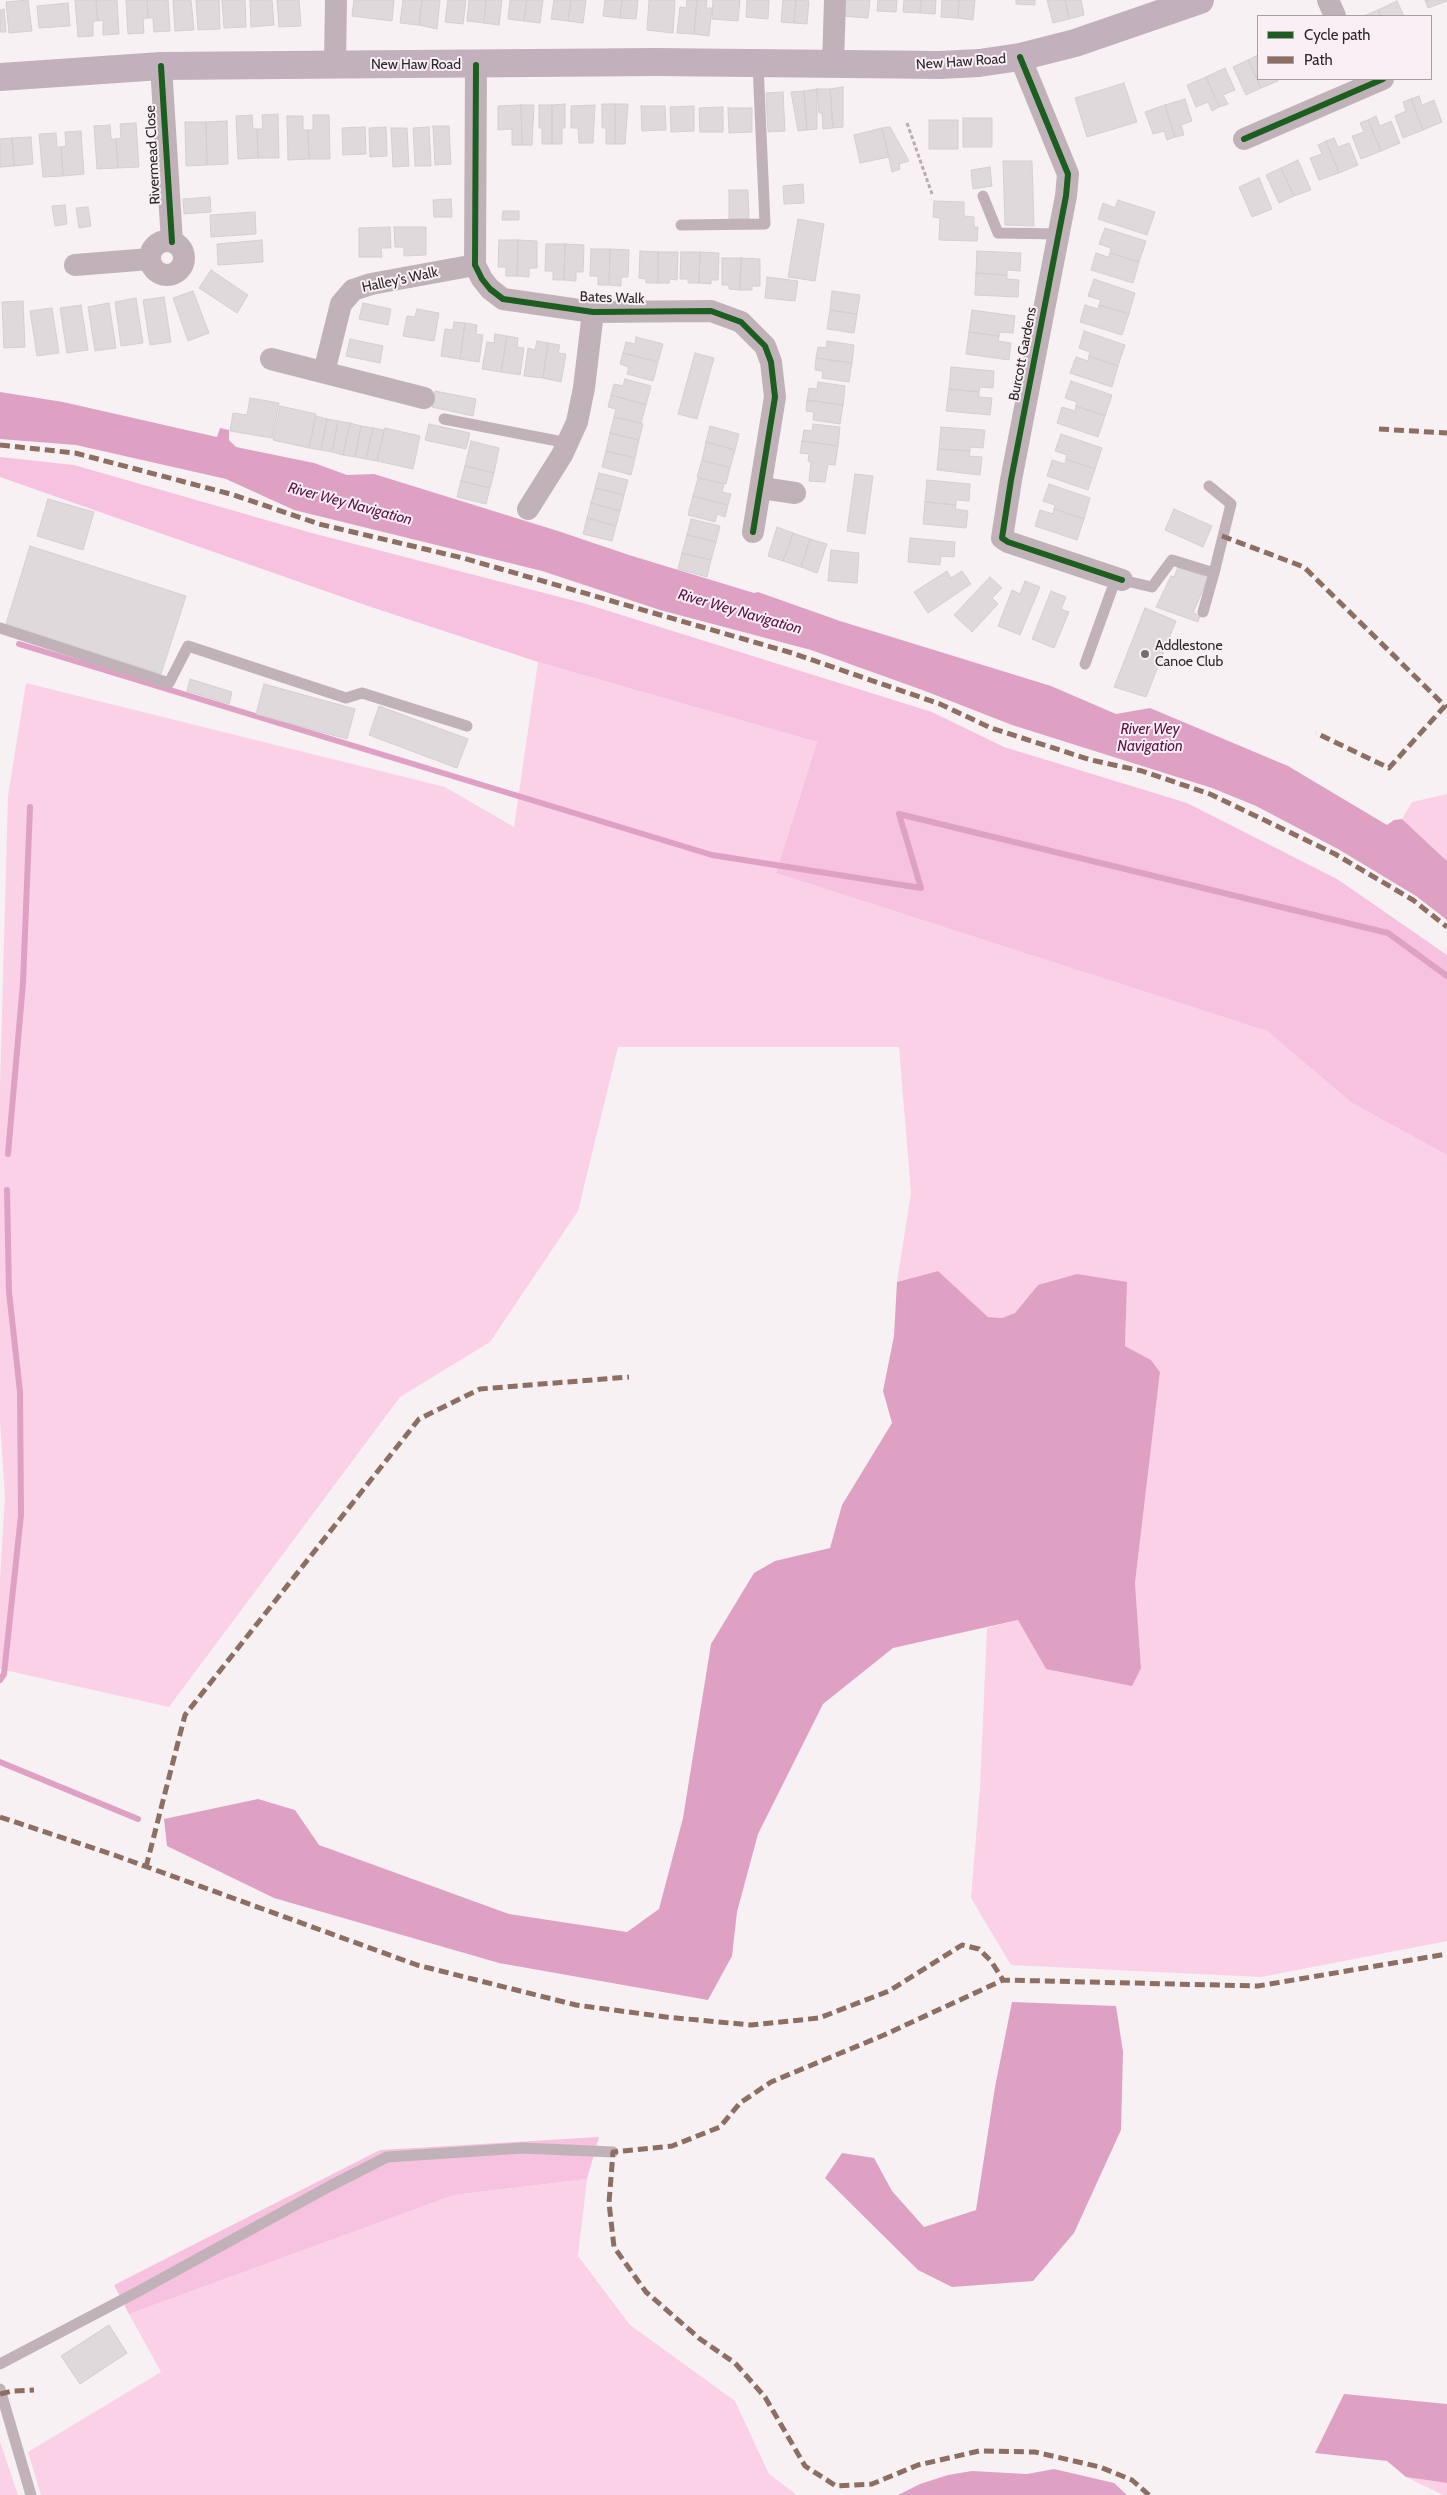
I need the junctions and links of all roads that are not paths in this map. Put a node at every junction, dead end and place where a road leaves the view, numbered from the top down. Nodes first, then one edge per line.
1 (336, 0) edge
2 (835, 0) edge
3 (1200, 0) edge
4 (1328, 0) edge
5 (1335, 15) edge
6 (1020, 57) junction
7 (335, 64) junction
8 (758, 64) junction
9 (833, 64) junction
10 (476, 65) junction
11 (161, 66) junction
12 (0, 77) edge
13 (1370, 81) edge
14 (1244, 139) dead end
15 (983, 196) dead end
16 (681, 225) dead end
17 (1059, 234) junction
18 (75, 265) dead end
19 (475, 265) junction
20 (593, 312) junction
21 (271, 359) dead end
22 (324, 372) junction
23 (424, 398) dead end
24 (444, 419) dead end
25 (568, 443) junction
26 (1209, 486) dead end
27 (762, 488) junction
28 (795, 493) dead end
29 (528, 509) dead end
30 (753, 532) dead end
31 (1214, 573) junction
32 (1119, 579) junction
33 (1203, 612) dead end
34 (0, 628) edge
35 (1084, 664) dead end
36 (467, 726) dead end
37 (613, 2152) dead end
38 (0, 2364) edge
39 (0, 2389) edge
40 (31, 2495) edge

1 - 7 street
2 - 9 street
3 - 6 main road, New Haw Road
4 - 5 street
6 - 9 main road, New Haw Road
6 - 17 street, Burcott Gardens
7 - 10 main road, New Haw Road
7 - 11 main road, New Haw Road
8 - 9 main road, New Haw Road
8 - 10 main road, New Haw Road
8 - 16 lane
10 - 19 street
11 - 12 main road, New Haw Road
11 - 18 street, Rivermead Close
13 - 14 street
15 - 17 lane
17 - 32 street, Burcott Gardens
19 - 20 street, Bates Walk
19 - 22 street, Halley's Walk
20 - 25 street, Bates Walk
20 - 27 street, Bates Walk
21 - 22 street
22 - 23 street
24 - 25 lane
25 - 29 street, Bates Walk
26 - 31 lane
27 - 28 street
27 - 30 street, Bates Walk
31 - 32 lane
31 - 33 lane
32 - 35 lane
34 - 36 lane
37 - 38 lane
39 - 40 lane

